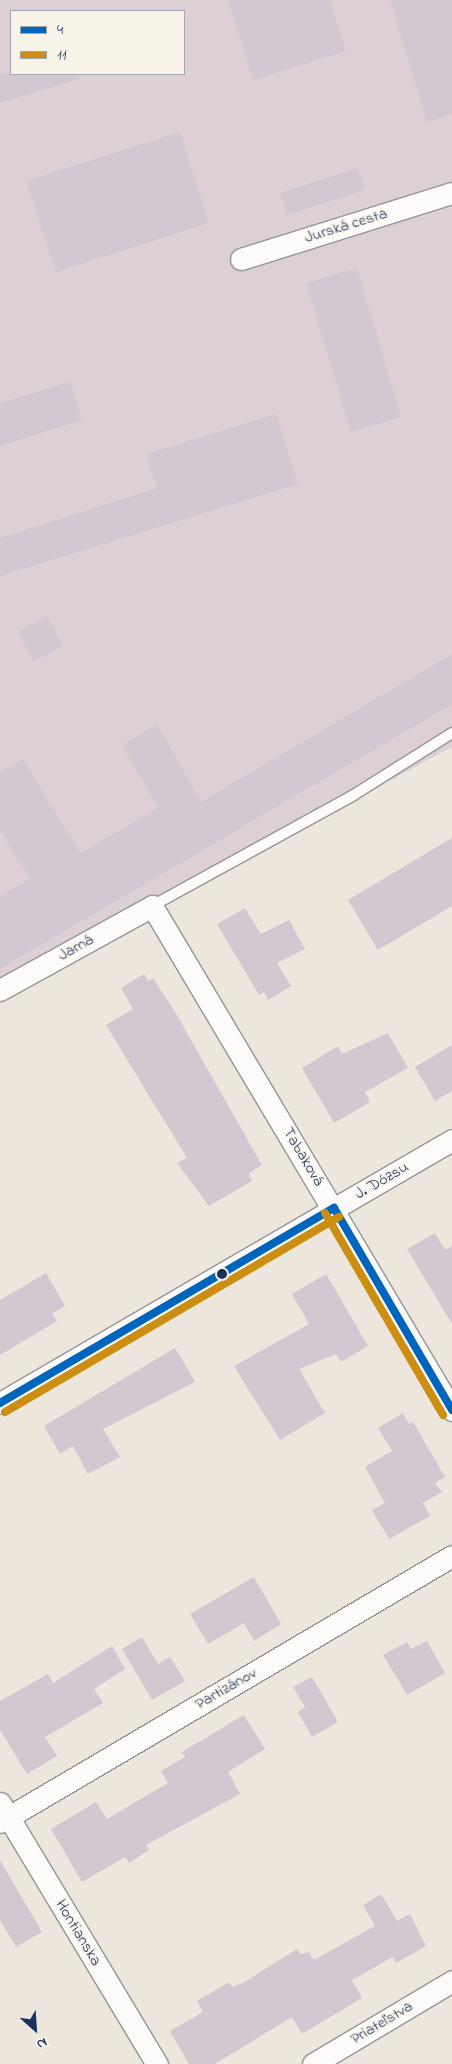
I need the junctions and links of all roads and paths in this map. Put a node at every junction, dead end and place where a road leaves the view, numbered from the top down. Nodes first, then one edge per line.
1 (452, 193) edge
2 (241, 258) dead end
3 (452, 733) edge
4 (152, 906) junction
5 (0, 990) edge
6 (452, 1140) edge
7 (334, 1208) junction
8 (0, 1403) edge
9 (452, 1410) edge
10 (452, 1556) edge
11 (3, 1814) edge
12 (452, 1981) edge
13 (157, 2064) edge
14 (313, 2064) edge

1 - 2 street, Jurská cesta
3 - 4 lane
4 - 5 street, Jarná
4 - 7 street, Tabaková
6 - 7 street, J. Dózsu
7 - 8 street, J. Dózsu
7 - 9 street, Tabaková
10 - 11 street, Partizánov
11 - 13 street, Hontianska
12 - 14 street, Priateľstva

